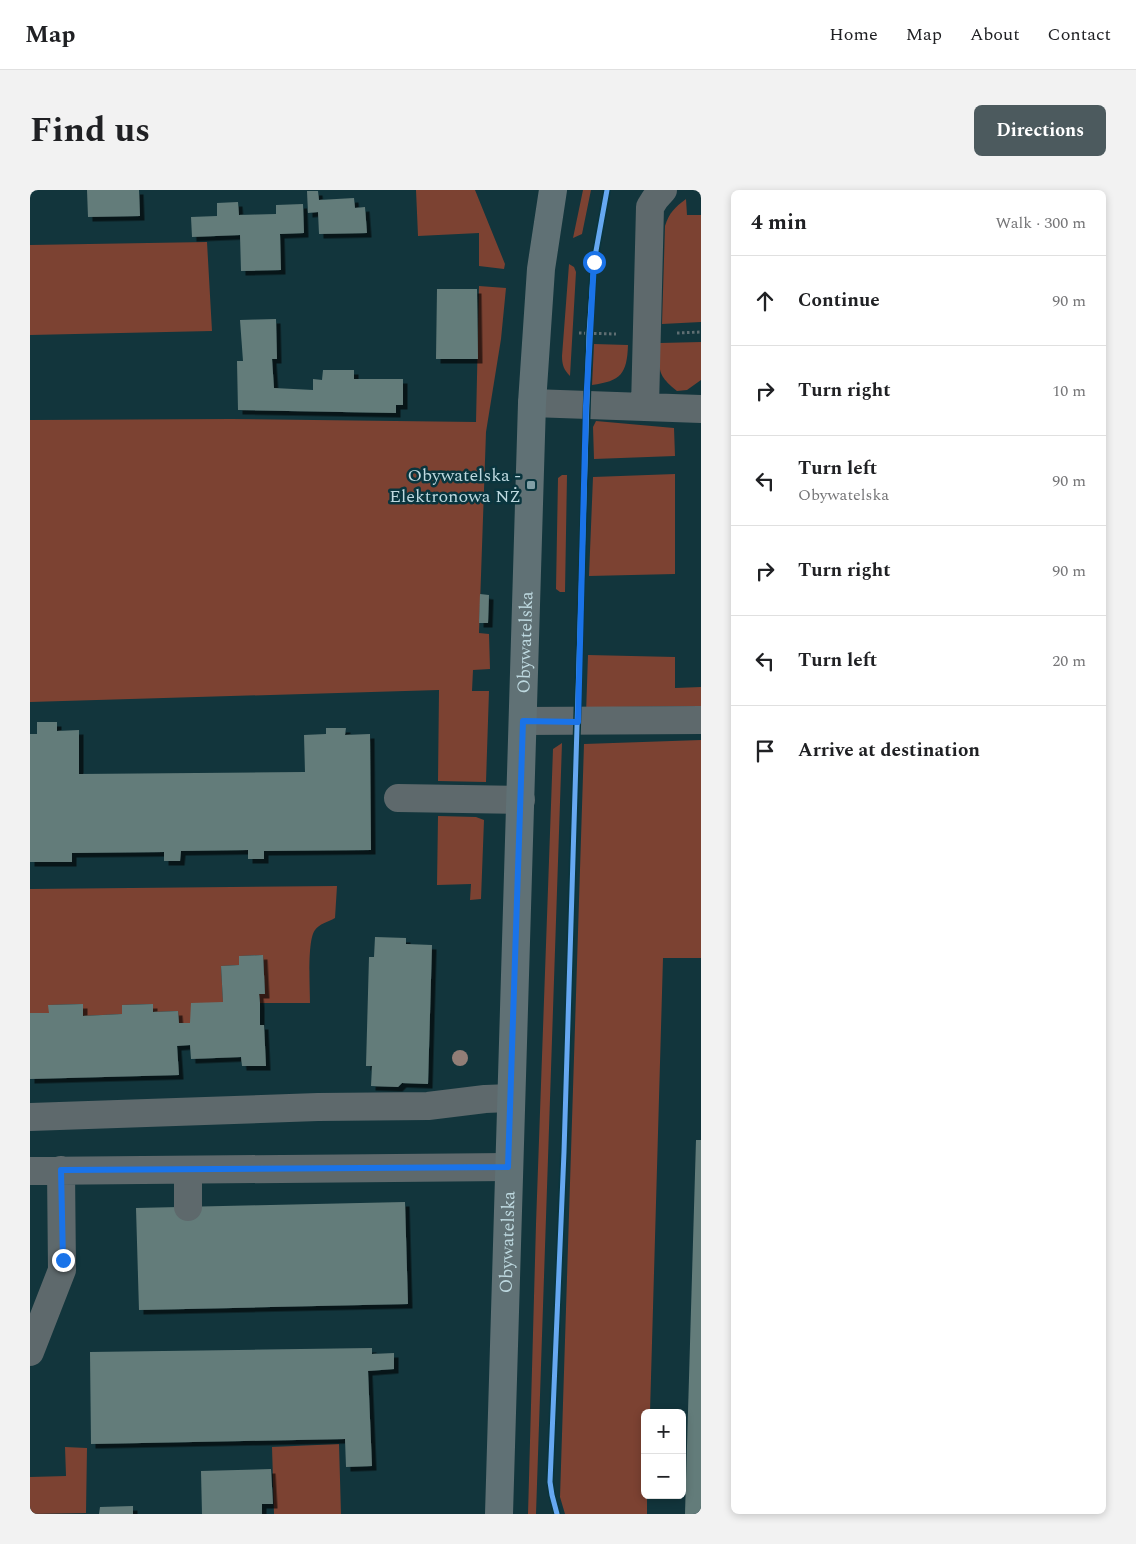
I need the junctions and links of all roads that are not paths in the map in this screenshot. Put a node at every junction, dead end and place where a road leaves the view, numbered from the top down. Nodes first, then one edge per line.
1 (553, 190) edge
2 (663, 190) edge
3 (532, 403) junction
4 (645, 407) junction
5 (701, 409) edge
6 (701, 720) edge
7 (523, 721) junction
8 (398, 798) dead end
9 (521, 800) junction
10 (510, 1098) junction
11 (30, 1117) edge
12 (508, 1167) junction
13 (61, 1170) junction
14 (188, 1170) junction
15 (30, 1171) edge
16 (188, 1207) dead end
17 (30, 1352) edge
18 (499, 1514) edge

1 - 3 main road, Obywatelska
2 - 4 lane
3 - 4 lane
3 - 7 main road, Obywatelska
4 - 5 lane
6 - 7 lane
7 - 9 main road, Obywatelska
8 - 9 lane
9 - 10 main road, Obywatelska
10 - 11 lane
10 - 12 main road, Obywatelska
12 - 14 lane
12 - 18 main road, Obywatelska
13 - 14 lane
13 - 15 lane
13 - 17 lane
14 - 16 lane

